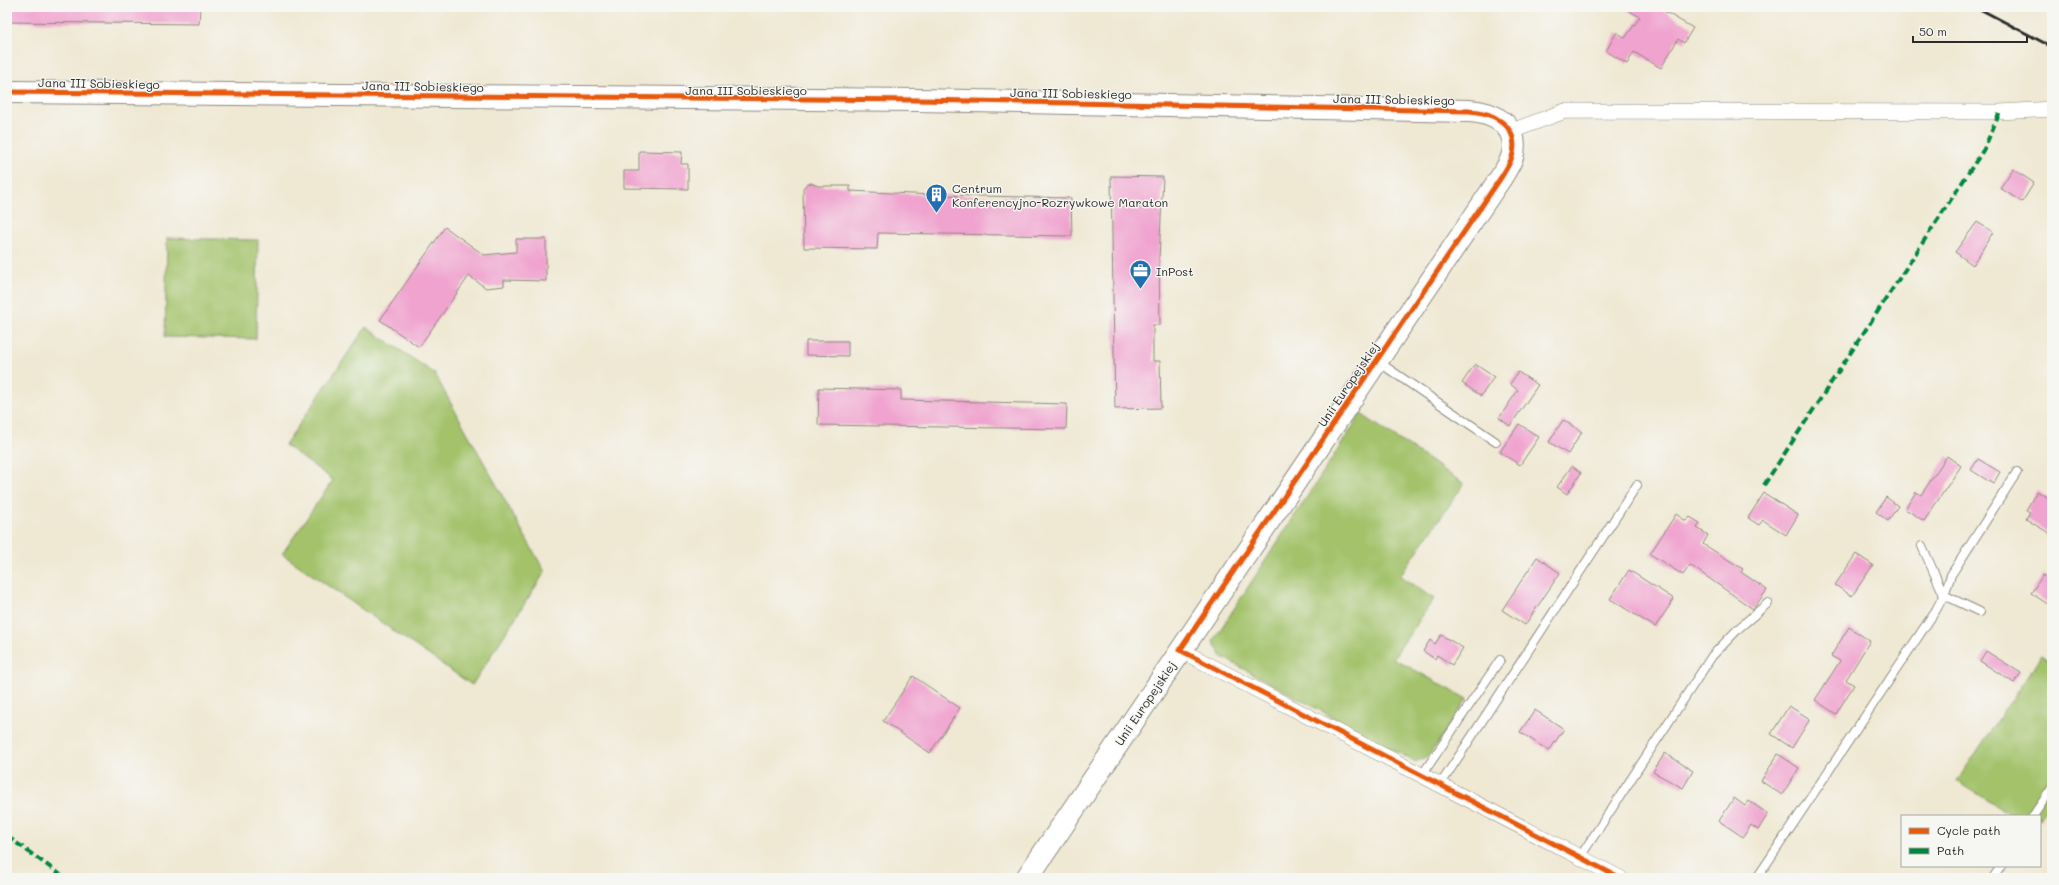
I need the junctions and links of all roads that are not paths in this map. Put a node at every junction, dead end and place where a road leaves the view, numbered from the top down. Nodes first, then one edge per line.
1 (7, 92) edge
2 (2052, 109) edge
3 (1507, 128) junction
4 (1376, 360) junction
5 (1496, 442) dead end
6 (2017, 472) dead end
7 (1637, 485) dead end
8 (1922, 546) dead end
9 (1944, 594) junction
10 (1768, 603) dead end
11 (1980, 612) dead end
12 (1180, 650) junction
13 (1500, 660) dead end
14 (1422, 775) junction
15 (1440, 785) junction
16 (2052, 788) edge
17 (2034, 815) edge
18 (1580, 857) junction
19 (2000, 867) edge
20 (1027, 878) edge
21 (1620, 878) edge
22 (1757, 878) edge
23 (1993, 878) edge

1 - 3 main road, Jana III Sobieskiego
2 - 3 street
3 - 4 main road, Unii Europejskiej
4 - 5 lane
4 - 12 main road, Unii Europejskiej
6 - 9 lane
7 - 15 lane
8 - 9 lane
9 - 11 lane
9 - 22 lane
10 - 18 lane
12 - 14 street
12 - 20 main road, Unii Europejskiej
13 - 14 lane
14 - 15 street
15 - 18 street
16 - 17 lane
18 - 21 street
19 - 23 lane

